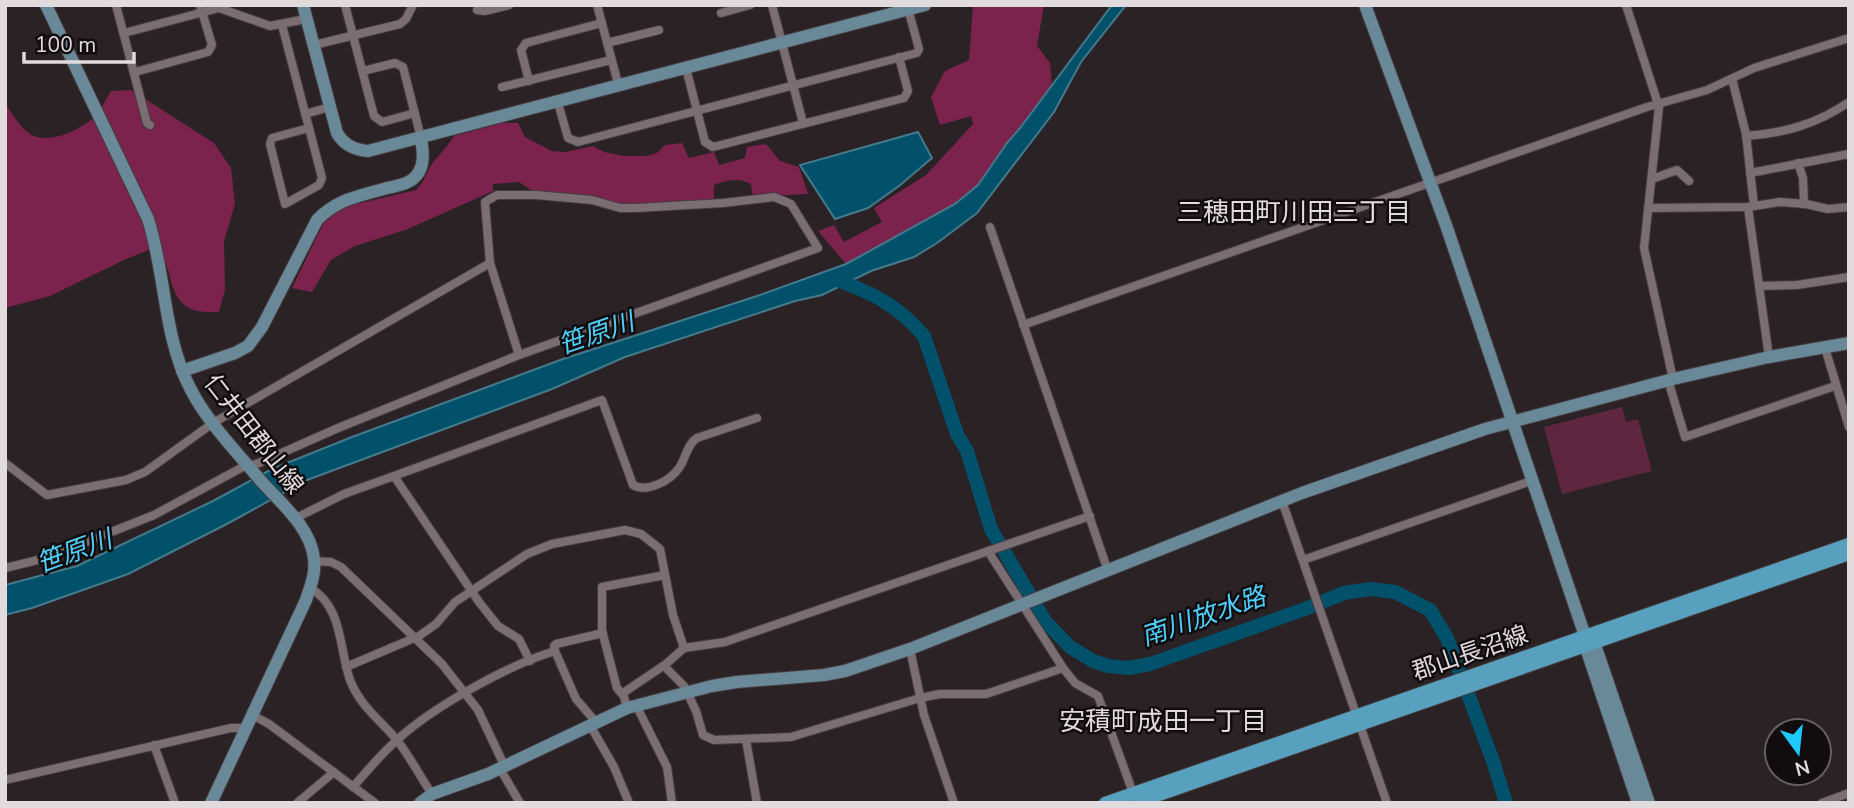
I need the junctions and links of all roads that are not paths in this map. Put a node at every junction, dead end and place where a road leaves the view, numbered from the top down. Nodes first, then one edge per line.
1 (46, 5) edge
2 (116, 5) edge
3 (303, 5) edge
4 (345, 5) edge
5 (413, 5) edge
6 (509, 5) edge
7 (597, 5) edge
8 (750, 5) edge
9 (772, 5) edge
10 (925, 5) edge
11 (1365, 5) edge
12 (1626, 5) edge
13 (907, 7) edge
14 (201, 8) edge
15 (477, 10) dead end
16 (721, 13) dead end
17 (306, 19) junction
18 (602, 23) junction
19 (282, 25) junction
20 (659, 30) dead end
21 (124, 33) junction
22 (353, 35) junction
23 (1849, 38) edge
24 (607, 43) junction
25 (782, 43) junction
26 (314, 45) junction
27 (899, 57) junction
28 (611, 60) junction
29 (686, 68) junction
30 (135, 72) junction
31 (363, 72) junction
32 (1732, 79) junction
33 (529, 81) junction
34 (793, 85) junction
35 (502, 87) dead end
36 (619, 87) junction
37 (1849, 102) edge
38 (558, 103) junction
39 (1659, 103) junction
40 (330, 107) junction
41 (696, 110) junction
42 (415, 113) junction
43 (305, 114) junction
44 (803, 123) junction
45 (150, 125) dead end
46 (309, 128) junction
47 (1746, 136) junction
48 (421, 138) junction
49 (1849, 154) edge
50 (1798, 163) junction
51 (1750, 173) junction
52 (1652, 179) junction
53 (1689, 181) dead end
54 (1431, 183) junction
55 (1804, 204) junction
56 (1751, 207) junction
57 (1849, 207) edge
58 (1648, 208) junction
59 (990, 227) dead end
60 (491, 262) junction
61 (1849, 277) edge
62 (1759, 286) junction
63 (1023, 325) junction
64 (1849, 343) edge
65 (1825, 348) junction
66 (519, 355) junction
67 (1769, 357) junction
68 (182, 371) junction
69 (1670, 379) junction
70 (1835, 386) junction
71 (757, 418) dead end
72 (1511, 420) junction
73 (213, 423) junction
74 (1849, 427) edge
75 (5, 463) edge
76 (250, 467) junction
77 (394, 476) junction
78 (1531, 481) junction
79 (1282, 501) junction
80 (1090, 516) junction
81 (292, 517) junction
82 (1849, 544) edge
83 (988, 551) junction
84 (1849, 554) edge
85 (1303, 560) junction
86 (314, 561) junction
87 (5, 568) edge
88 (1108, 571) junction
89 (665, 575) junction
90 (310, 588) junction
91 (472, 591) junction
92 (1023, 605) junction
93 (603, 633) junction
94 (415, 638) junction
95 (1588, 641) junction
96 (684, 648) junction
97 (910, 649) junction
98 (555, 651) junction
99 (530, 662) junction
100 (664, 666) junction
101 (346, 667) junction
102 (1063, 668) junction
103 (686, 692) junction
104 (466, 694) junction
105 (622, 694) junction
106 (920, 698) junction
107 (632, 706) junction
108 (252, 715) junction
109 (1358, 719) junction
110 (593, 723) junction
111 (245, 728) junction
112 (397, 740) junction
113 (746, 740) junction
114 (154, 745) junction
115 (501, 766) junction
116 (334, 772) junction
117 (5, 779) edge
118 (353, 787) junction
119 (1849, 793) edge
120 (1139, 798) edge
121 (428, 799) edge
122 (175, 803) edge
123 (211, 803) edge
124 (298, 803) edge
125 (375, 803) edge
126 (520, 803) edge
127 (629, 803) edge
128 (673, 803) edge
129 (757, 803) edge
130 (954, 803) edge
131 (1105, 803) edge
132 (1387, 803) edge
133 (1638, 803) edge
134 (1649, 803) edge
135 (1822, 803) edge

1 - 68 street, 仁井田郡山線
2 - 21 street
3 - 17 street
4 - 22 street
5 - 22 street
6 - 15 street
7 - 18 street
8 - 16 street
9 - 25 street
10 - 13 street
11 - 54 street
12 - 39 street
13 - 25 street
13 - 27 street
14 - 19 street
14 - 21 street
14 - 30 street
17 - 19 street
17 - 26 street
18 - 24 street
18 - 33 street
19 - 43 street
20 - 24 street
21 - 30 street
22 - 26 street
22 - 31 street
23 - 32 street
24 - 28 street
25 - 29 street
25 - 34 street
26 - 40 street
27 - 34 street
27 - 44 street
28 - 33 street
28 - 36 street
29 - 36 street
29 - 41 street
30 - 45 street
31 - 42 street
31 - 42 street
32 - 39 street
32 - 47 street
33 - 35 street
34 - 41 street
34 - 44 street
36 - 38 street
37 - 47 street
38 - 41 street
38 - 48 street
39 - 52 street
39 - 54 street
40 - 43 street
40 - 48 street
41 - 44 street
42 - 48 street
43 - 46 street
46 - 46 street
47 - 51 street
48 - 68 street
49 - 50 street
50 - 51 street
50 - 55 street
51 - 56 street
52 - 53 street
52 - 58 street
54 - 63 street
54 - 72 street
55 - 56 street
55 - 57 street
56 - 58 street
56 - 62 street
58 - 69 street
59 - 63 street
60 - 66 street
60 - 66 street
60 - 73 street
61 - 62 street
62 - 67 street
63 - 80 street
64 - 65 street
65 - 67 street
65 - 70 street
66 - 76 street
67 - 69 street
68 - 73 street, 仁井田郡山線
69 - 70 street
69 - 72 street
70 - 74 street
71 - 77 street
72 - 78 street
72 - 79 street
73 - 75 street
73 - 76 street, 仁井田郡山線
76 - 81 street, 仁井田郡山線
76 - 87 street
77 - 81 street
77 - 91 street
78 - 85 street
78 - 95 street
79 - 85 street
79 - 88 street
80 - 83 street
80 - 88 street
81 - 86 street, 仁井田郡山線
82 - 95 main road, 郡山長沼線
83 - 92 street
83 - 96 street
84 - 95 main road, 郡山長沼線
85 - 109 street
86 - 90 street
86 - 94 street
88 - 92 street
89 - 91 street
89 - 93 street
89 - 96 street
90 - 101 street
90 - 108 street
91 - 94 street
91 - 99 street
92 - 97 street
92 - 102 street
93 - 98 street
93 - 105 street
94 - 101 street
94 - 104 street
95 - 109 main road, 郡山長沼線
95 - 133 street
95 - 134 street
96 - 100 street
97 - 103 street
97 - 106 street
98 - 99 street
98 - 110 street
99 - 104 street
100 - 103 street
100 - 105 street
101 - 112 street
102 - 106 street
102 - 120 street
103 - 107 street
103 - 113 street
104 - 112 street
104 - 115 street
105 - 107 street
106 - 113 street
106 - 130 street
107 - 110 street
107 - 128 street
108 - 111 street
108 - 116 street
109 - 120 main road, 郡山長沼線
109 - 132 street
110 - 115 street
110 - 127 street
111 - 114 street
111 - 123 street
112 - 118 street
112 - 121 street
113 - 129 street
114 - 117 street
114 - 122 street
115 - 121 street
115 - 126 street
116 - 118 street
116 - 124 street
118 - 125 street
119 - 135 street
120 - 131 main road, 郡山長沼線

